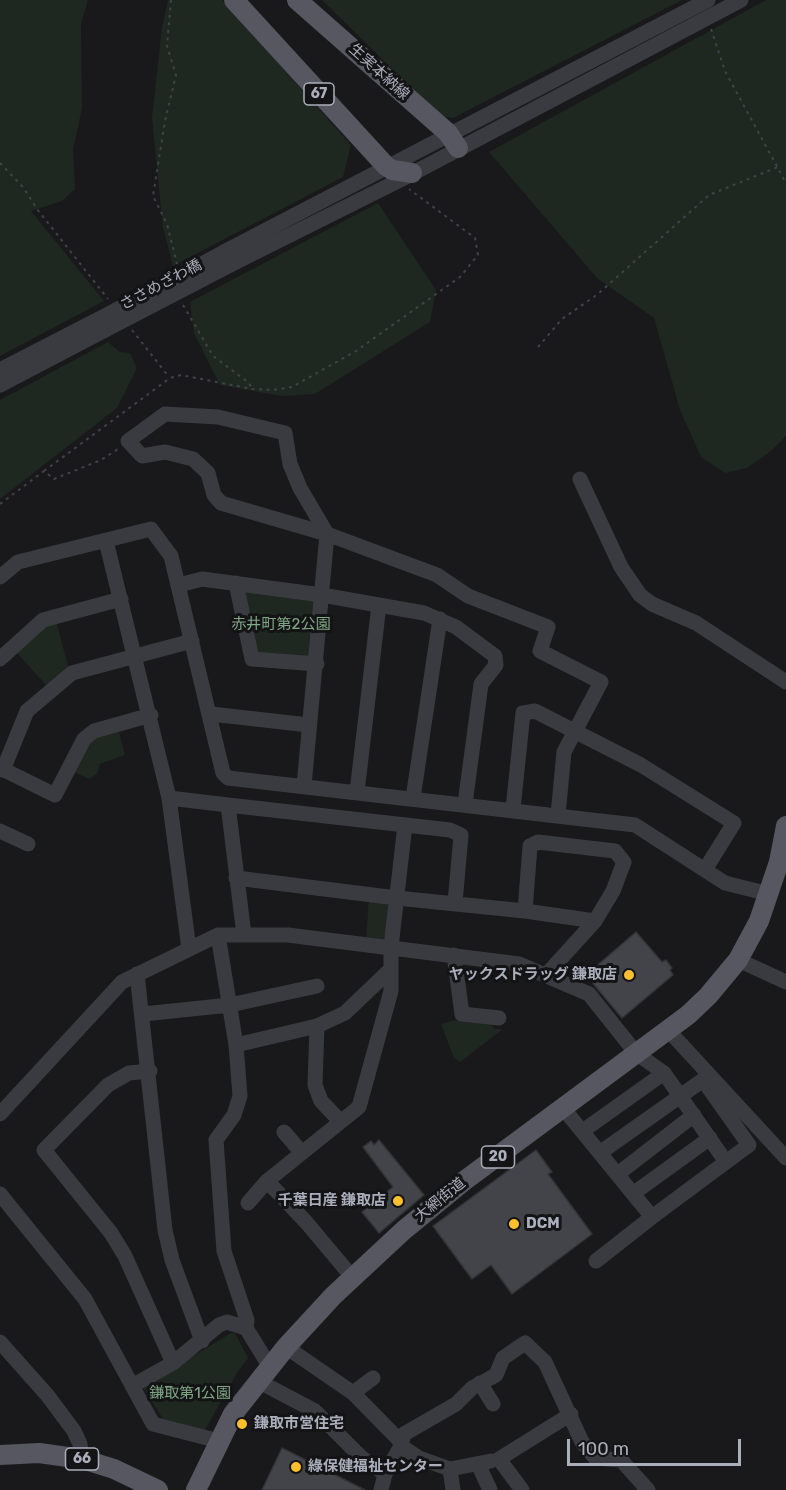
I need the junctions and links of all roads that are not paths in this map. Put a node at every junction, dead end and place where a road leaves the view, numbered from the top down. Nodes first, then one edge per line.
1 (234, 0) edge
2 (297, 0) edge
3 (707, 0) edge
4 (741, 0) edge
5 (453, 141) junction
6 (386, 165) junction
7 (407, 176) junction
8 (227, 258) junction
9 (102, 325) junction
10 (0, 370) edge
11 (0, 385) edge
12 (580, 479) dead end
13 (327, 534) junction
14 (106, 541) junction
15 (0, 577) edge
16 (236, 583) junction
17 (178, 585) junction
18 (322, 595) junction
19 (121, 599) junction
20 (380, 605) junction
21 (440, 619) junction
22 (192, 641) junction
23 (136, 656) junction
24 (0, 659) edge
25 (317, 664) junction
26 (786, 682) edge
27 (211, 714) junction
28 (151, 716) junction
29 (309, 725) junction
30 (576, 731) junction
31 (2, 769) edge
32 (304, 786) junction
33 (357, 792) junction
34 (170, 798) junction
35 (413, 798) junction
36 (465, 804) junction
37 (228, 805) junction
38 (513, 809) junction
39 (558, 815) junction
40 (405, 825) junction
41 (786, 825) edge
42 (0, 831) edge
43 (27, 844) dead end
44 (783, 854) edge
45 (706, 868) junction
46 (236, 878) junction
47 (769, 894) junction
48 (397, 898) junction
49 (455, 903) junction
50 (525, 910) junction
51 (595, 921) junction
52 (218, 935) junction
53 (244, 935) junction
54 (391, 947) junction
55 (189, 949) junction
56 (454, 955) junction
57 (738, 960) junction
58 (391, 969) junction
59 (137, 974) junction
60 (546, 975) junction
61 (786, 982) edge
62 (317, 986) dead end
63 (230, 1005) junction
64 (143, 1014) junction
65 (499, 1018) dead end
66 (317, 1026) junction
67 (668, 1030) junction
68 (236, 1045) junction
69 (636, 1053) junction
70 (150, 1071) junction
71 (664, 1073) junction
72 (680, 1095) junction
73 (563, 1108) junction
74 (0, 1114) edge
75 (694, 1115) junction
76 (340, 1121) junction
77 (584, 1130) junction
78 (284, 1132) dead end
79 (710, 1138) junction
80 (601, 1152) junction
81 (302, 1153) junction
82 (786, 1158) edge
83 (726, 1162) junction
84 (619, 1173) junction
85 (267, 1181) junction
86 (634, 1193) junction
87 (0, 1194) edge
88 (248, 1203) dead end
89 (652, 1217) junction
90 (596, 1261) dead end
91 (353, 1278) junction
92 (246, 1328) junction
93 (202, 1341) junction
94 (0, 1342) edge
95 (286, 1347) junction
96 (173, 1363) junction
97 (264, 1374) junction
98 (373, 1378) dead end
99 (480, 1383) junction
100 (132, 1386) junction
101 (352, 1393) junction
102 (493, 1404) dead end
103 (571, 1414) junction
104 (219, 1441) junction
105 (401, 1444) junction
106 (0, 1455) edge
107 (82, 1459) junction
108 (450, 1468) junction
109 (385, 1474) junction
110 (158, 1490) edge
111 (196, 1490) edge
112 (381, 1490) edge
113 (453, 1490) edge
114 (490, 1490) edge
115 (522, 1490) edge
116 (648, 1490) edge

1 - 6 main road, 67
2 - 5 main road, 生実本納線
3 - 5 street
4 - 5 street
5 - 6 street
5 - 7 street
6 - 7 main road
6 - 8 street
7 - 8 street
8 - 9 street, ささめざわ橋, bridge
9 - 10 street
9 - 11 street
12 - 26 street
13 - 13 street
13 - 18 street
13 - 30 street
14 - 15 street
14 - 17 street
14 - 19 street
16 - 17 street
16 - 18 street
16 - 25 street
17 - 22 street
18 - 20 street
18 - 25 street
19 - 23 street
19 - 24 street
20 - 21 street
20 - 33 street
21 - 35 street
21 - 36 street
22 - 23 street
22 - 27 street
23 - 28 street
23 - 31 street
25 - 29 street
27 - 29 street
27 - 32 street
28 - 31 street
28 - 34 street
29 - 32 street
30 - 38 street
30 - 39 street
30 - 45 street
32 - 33 street
33 - 35 street
34 - 37 street
34 - 55 street
35 - 36 street
36 - 38 street
37 - 40 street
37 - 46 street
38 - 39 street
39 - 45 street
40 - 48 street
40 - 49 street
41 - 44 main road, 大網街道 / 20
42 - 43 street
44 - 47 main road, 大網街道 / 20
45 - 47 street
46 - 48 street
46 - 53 street
47 - 57 main road, 大網街道 / 20
48 - 49 street
48 - 54 street
49 - 50 street
50 - 51 street
50 - 51 street
51 - 60 street
52 - 53 street
52 - 55 street
52 - 63 street
53 - 54 street
54 - 56 street
54 - 58 street
55 - 59 street
56 - 60 street
56 - 65 street
57 - 61 street
57 - 67 main road, 大網街道 / 20
58 - 66 street
58 - 76 street
59 - 64 street
59 - 74 street
60 - 69 street
62 - 63 street
63 - 64 street
63 - 68 street
64 - 70 street
66 - 68 street
66 - 76 street
67 - 69 main road, 大網街道 / 20
67 - 82 street
68 - 92 street
69 - 71 street
69 - 73 main road, 大網街道 / 20
70 - 93 street
70 - 96 street
71 - 72 street
71 - 77 street
72 - 75 street
72 - 80 street
72 - 83 street
73 - 77 street
73 - 91 main road, 大網街道 / 20
75 - 79 street
75 - 84 street
76 - 81 street
77 - 80 street
78 - 81 street
79 - 83 street
79 - 86 street
80 - 84 street
81 - 85 street
83 - 89 street
84 - 86 street
85 - 88 street
85 - 91 street
86 - 89 street
87 - 100 street
89 - 90 street
91 - 95 main road, 大網街道 / 20
92 - 93 street
92 - 97 street
93 - 96 street
94 - 107 street
95 - 97 main road, 大網街道 / 20
95 - 101 street
96 - 100 street
97 - 104 main road, 大網街道 / 20
97 - 109 street
98 - 101 street
99 - 102 street
99 - 103 street
99 - 105 street
100 - 104 street
101 - 105 street
103 - 115 street
103 - 116 street
104 - 111 main road, 大網街道 / 20
105 - 108 street
105 - 109 street
106 - 107 main road, 66
107 - 110 main road, 66
108 - 113 street
108 - 114 street
109 - 112 street

